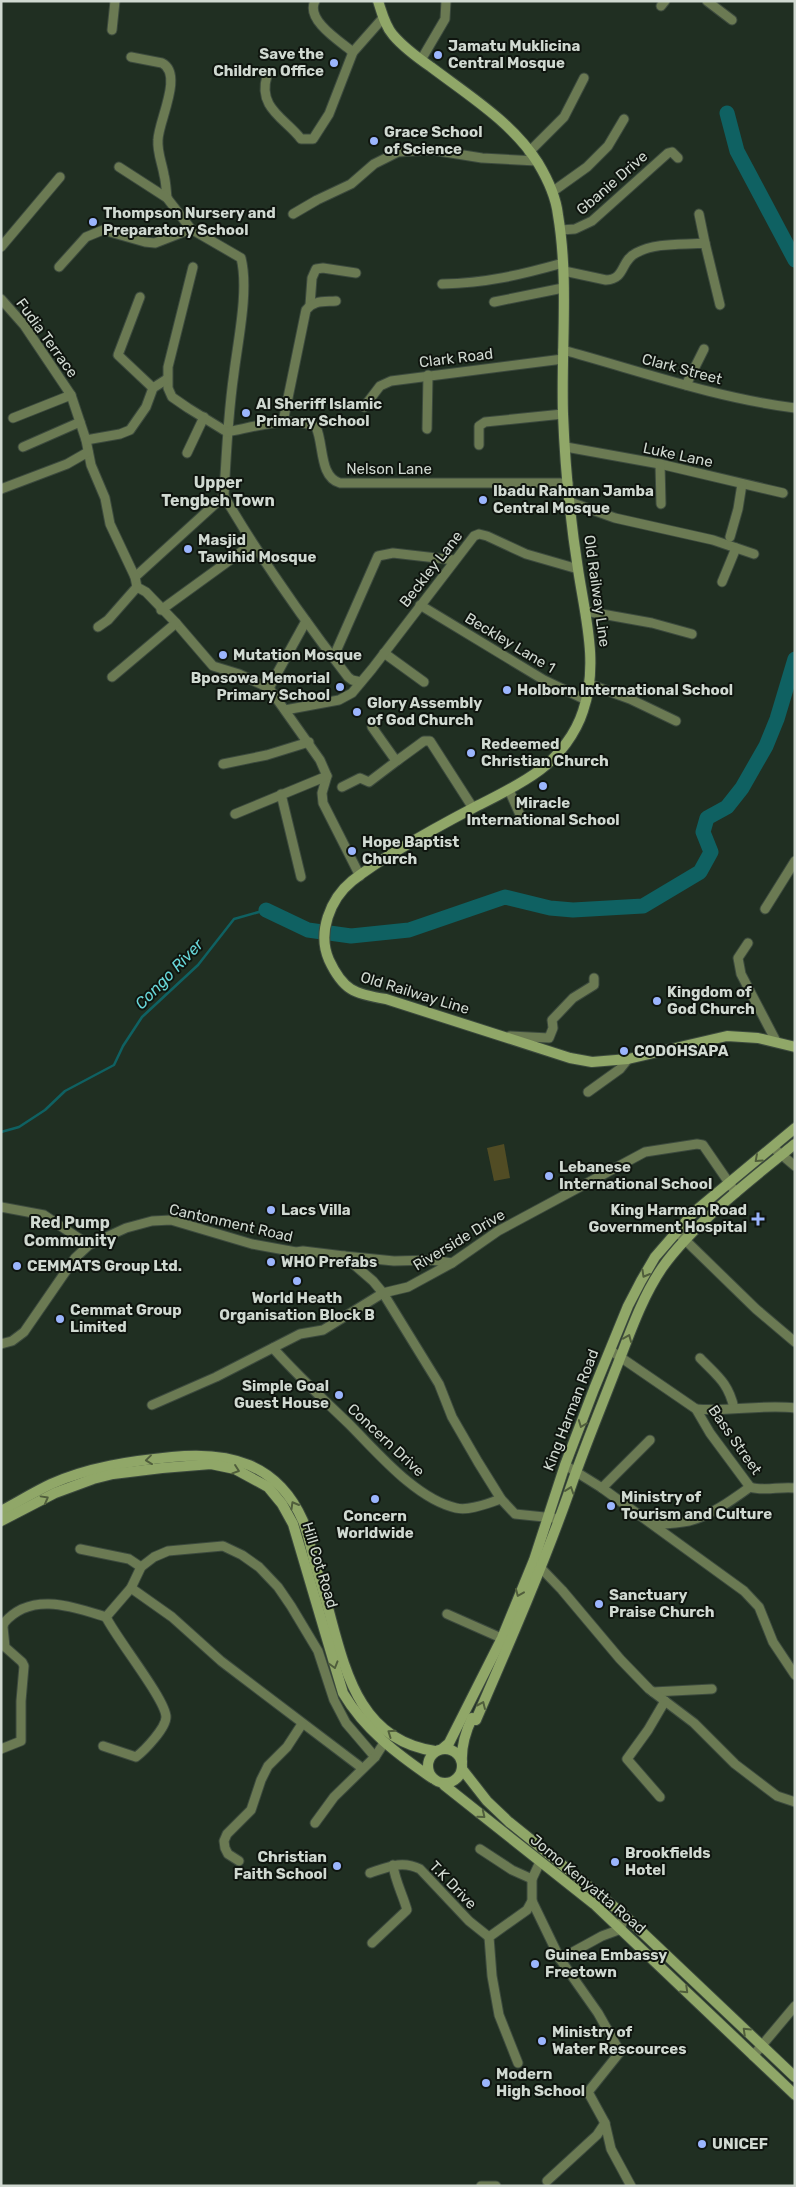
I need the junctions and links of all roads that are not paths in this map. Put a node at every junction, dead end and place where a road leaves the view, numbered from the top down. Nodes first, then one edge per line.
1 (115, 1) edge
2 (315, 1) edge
3 (378, 1) edge
4 (446, 1) edge
5 (707, 1) edge
6 (383, 18) junction
7 (732, 20) dead end
8 (112, 30) dead end
9 (353, 52) junction
10 (131, 57) dead end
11 (421, 60) junction
12 (267, 76) dead end
13 (584, 78) dead end
14 (624, 119) dead end
15 (530, 152) junction
16 (678, 158) dead end
17 (537, 161) junction
18 (119, 167) dead end
19 (60, 177) dead end
20 (552, 192) junction
21 (167, 198) junction
22 (293, 214) dead end
23 (699, 214) dead end
24 (192, 229) junction
25 (561, 230) junction
26 (705, 243) junction
27 (1, 247) edge
28 (59, 267) dead end
29 (193, 267) dead end
30 (563, 267) junction
31 (356, 273) dead end
32 (442, 284) dead end
33 (564, 288) junction
34 (140, 297) dead end
35 (1, 299) edge
36 (336, 302) dead end
37 (494, 302) dead end
38 (310, 305) junction
39 (720, 305) dead end
40 (704, 349) dead end
41 (563, 354) junction
42 (428, 375) junction
43 (167, 379) junction
44 (686, 384) junction
45 (153, 388) junction
46 (71, 394) junction
47 (364, 407) dead end
48 (795, 408) edge
49 (563, 414) junction
50 (204, 417) junction
51 (13, 418) dead end
52 (80, 422) junction
53 (283, 422) junction
54 (427, 429) dead end
55 (226, 432) junction
56 (86, 440) junction
57 (479, 445) dead end
58 (23, 447) dead end
59 (566, 447) junction
60 (88, 452) junction
61 (187, 452) dead end
62 (660, 464) junction
63 (568, 483) junction
64 (742, 484) junction
65 (1, 489) edge
66 (783, 493) dead end
67 (224, 496) junction
68 (570, 502) junction
69 (661, 504) dead end
70 (730, 537) dead end
71 (252, 544) junction
72 (736, 548) junction
73 (754, 554) dead end
74 (454, 560) junction
75 (578, 569) junction
76 (135, 577) junction
77 (722, 582) dead end
78 (138, 587) junction
79 (420, 606) junction
80 (161, 610) junction
81 (586, 611) junction
82 (306, 621) junction
83 (176, 623) junction
84 (98, 627) dead end
85 (692, 634) dead end
86 (384, 653) junction
87 (334, 656) junction
88 (112, 677) dead end
89 (360, 682) junction
90 (424, 682) dead end
91 (589, 684) junction
92 (269, 688) junction
93 (586, 700) junction
94 (285, 710) junction
95 (676, 721) dead end
96 (372, 727) dead end
97 (309, 742) junction
98 (398, 760) junction
99 (223, 764) dead end
100 (327, 776) junction
101 (342, 787) dead end
102 (509, 790) junction
103 (281, 794) junction
104 (473, 808) junction
105 (235, 814) dead end
106 (520, 817) dead end
107 (795, 861) edge
108 (301, 876) dead end
109 (360, 876) junction
110 (765, 909) dead end
111 (748, 943) dead end
112 (594, 978) dead end
113 (498, 1036) junction
114 (776, 1042) junction
115 (795, 1047) edge
116 (628, 1058) junction
117 (588, 1092) dead end
118 (795, 1128) edge
119 (795, 1144) edge
120 (772, 1146) junction
121 (781, 1155) junction
122 (795, 1166) edge
123 (729, 1182) junction
124 (736, 1193) junction
125 (1, 1207) edge
126 (676, 1232) junction
127 (686, 1240) junction
128 (89, 1245) junction
129 (344, 1256) junction
130 (452, 1263) junction
131 (383, 1293) junction
132 (795, 1342) edge
133 (1, 1344) edge
134 (273, 1348) junction
135 (610, 1350) junction
136 (620, 1357) junction
137 (700, 1358) dead end
138 (152, 1405) dead end
139 (734, 1408) junction
140 (795, 1408) edge
141 (696, 1409) junction
142 (650, 1440) dead end
143 (565, 1465) junction
144 (576, 1472) junction
145 (750, 1487) junction
146 (602, 1488) junction
147 (795, 1488) edge
148 (501, 1499) junction
149 (1, 1511) edge
150 (553, 1518) junction
151 (1, 1522) edge
152 (654, 1525) junction
153 (80, 1550) dead end
154 (537, 1564) junction
155 (141, 1566) junction
156 (131, 1588) junction
157 (447, 1614) dead end
158 (106, 1617) junction
159 (506, 1640) junction
160 (795, 1675) edge
161 (712, 1690) dead end
162 (653, 1692) junction
163 (665, 1701) junction
164 (302, 1724) junction
165 (384, 1743) junction
166 (103, 1746) dead end
167 (1, 1748) edge
168 (439, 1750) junction
169 (375, 1757) junction
170 (462, 1766) junction
171 (362, 1768) junction
172 (432, 1778) junction
173 (444, 1785) junction
174 (660, 1798) dead end
175 (795, 1802) edge
176 (315, 1823) dead end
177 (480, 1849) dead end
178 (239, 1861) dead end
179 (540, 1862) junction
180 (393, 1865) junction
181 (370, 1873) dead end
182 (532, 1879) junction
183 (532, 1900) junction
184 (623, 1914) junction
185 (621, 1929) junction
186 (489, 1937) junction
187 (372, 1942) dead end
188 (560, 1959) junction
189 (795, 2006) edge
190 (762, 2047) junction
191 (753, 2056) junction
192 (518, 2063) dead end
193 (795, 2076) edge
194 (795, 2095) edge
195 (605, 2123) junction
196 (547, 2181) dead end
197 (481, 2186) edge
198 (496, 2186) edge
199 (631, 2186) edge

1 - 8 street
2 - 9 street
3 - 6 main road, Old Railway Line
4 - 11 street
5 - 7 street
6 - 9 street
6 - 11 main road, Old Railway Line
9 - 12 street
10 - 21 street
11 - 15 main road, Old Railway Line
13 - 15 street
14 - 20 street
15 - 17 main road, Old Railway Line
16 - 25 street, Gbanie Drive
17 - 20 main road, Old Railway Line
17 - 22 street
18 - 21 street
19 - 27 street
20 - 25 main road, Old Railway Line
21 - 24 street
23 - 26 street
24 - 28 street
24 - 55 street
25 - 30 main road, Old Railway Line
26 - 30 street
26 - 39 street
29 - 43 street
30 - 32 street
30 - 33 main road, Old Railway Line
31 - 38 street
33 - 37 street
33 - 41 main road, Old Railway Line
34 - 45 street
35 - 46 street, Fudia Terrace
36 - 38 street
38 - 53 street
40 - 44 street
41 - 42 street, Clark Road
41 - 44 street, Clark Street
41 - 49 main road, Old Railway Line
42 - 47 street, Clark Road
42 - 54 street
43 - 45 street
43 - 50 street
44 - 48 street, Clark Street
45 - 56 street
46 - 51 street
46 - 52 street
49 - 57 street
49 - 59 main road, Old Railway Line
50 - 55 street
50 - 61 street
52 - 56 street
52 - 58 street
53 - 55 street, Nelson Lane
53 - 63 street, Nelson Lane
55 - 67 street
56 - 60 street
59 - 62 street, Luke Lane
59 - 63 main road, Old Railway Line
60 - 65 street
60 - 76 street
62 - 64 street, Luke Lane
62 - 69 street
63 - 68 main road, Old Railway Line
64 - 66 street, Luke Lane
64 - 70 street
67 - 71 street
67 - 76 street
68 - 72 street
68 - 75 main road, Old Railway Line
71 - 80 street
71 - 82 street
72 - 73 street
72 - 77 street
74 - 75 street, Beckley Lane
74 - 79 street, Beckley Lane
74 - 87 street
75 - 81 main road, Old Railway Line
76 - 78 street
78 - 80 street
78 - 84 street
79 - 86 street, Beckley Lane
79 - 93 street, Beckley Lane 1
80 - 83 street
81 - 85 street
81 - 91 main road, Old Railway Line
82 - 87 street
82 - 92 street
83 - 88 street
83 - 92 street
86 - 89 street, Beckley Lane
86 - 90 street
87 - 89 street
89 - 94 street, Beckley Lane
91 - 93 main road, Old Railway Line
91 - 95 street
92 - 94 street
93 - 102 main road, Old Railway Line
94 - 97 street
96 - 98 street
97 - 99 street
97 - 100 street
98 - 101 street
98 - 104 street
100 - 103 street
100 - 109 street
102 - 104 main road, Old Railway Line
102 - 106 street
103 - 105 street
103 - 108 street
104 - 109 main road, Old Railway Line
107 - 110 street
109 - 113 main road, Old Railway Line
111 - 114 street
112 - 113 street
113 - 116 main road, Old Railway Line
114 - 115 main road, Old Railway Line
114 - 116 main road, Old Railway Line
116 - 117 street
118 - 120 main road, King Harman Road
119 - 121 main road, King Harman Road
120 - 121 street
120 -> 123 main road, King Harman Road
121 - 122 street
121 - 124 main road, King Harman Road
123 - 124 street, Riverside Drive
123 - 126 main road, King Harman Road
123 - 130 street, Riverside Drive
124 - 127 main road, King Harman Road
125 - 128 street
126 - 127 street
126 -> 135 main road, King Harman Road
127 - 132 street
136 -> 127 main road, King Harman Road
128 - 129 street, Cantonment Road
128 - 133 street, Cantonment Road
129 - 130 street, Cantonment Road
129 - 131 street
130 - 131 street, Riverside Drive
131 - 134 street, Riverside Drive
131 - 148 street
134 - 138 street, Riverside Drive
134 - 148 street, Concern Drive
135 - 136 street, Bass Street
135 -> 143 main road, King Harman Road
136 - 141 street, Bass Street
136 - 144 main road, King Harman Road
137 - 139 street
139 - 140 street
139 - 141 street
141 - 145 street, Bass Street
142 - 146 street
143 - 144 street
143 - 150 main road, King Harman Road
144 - 146 street
150 -> 144 main road, King Harman Road
145 - 147 street, Bass Street
145 - 152 street
146 - 152 street
148 - 150 street
168 -> 149 main road, Hill Cot Road
150 - 154 main road, King Harman Road
151 -> 165 main road, Hill Cot Road
152 - 160 street
153 - 155 street
154 - 159 main road, King Harman Road
154 - 162 street
155 - 156 street
155 - 169 street
156 - 158 street
156 - 164 street
157 - 159 street
158 - 166 street
158 - 167 street
159 - 168 main road, King Harman Road
170 -> 159 main road, King Harman Road
161 - 162 street
162 - 163 street
163 - 174 street
163 - 175 street
164 - 171 street
164 - 178 street
165 - 169 street
165 - 172 main road, Hill Cot Road
168 - 170 main road
168 - 172 main road
169 - 171 street
170 - 173 main road
170 - 184 main road, Jomo Kenyatta Road
171 - 176 street
172 - 173 main road
173 -> 179 main road, Jomo Kenyatta Road
177 - 182 street
179 - 182 street
179 - 185 main road, Jomo Kenyatta Road
180 - 181 street, T.K Drive
180 - 186 street, T.K Drive
180 - 187 street
182 - 183 street
183 - 186 street
183 - 188 street
184 - 185 street
190 -> 184 main road, Jomo Kenyatta Road
185 - 188 street
185 -> 191 main road, Jomo Kenyatta Road
186 - 192 street
188 - 195 street
189 - 190 street
190 - 191 street
190 - 193 main road, Jomo Kenyatta Road
191 - 194 main road, Jomo Kenyatta Road
195 - 196 street
195 - 199 street
197 - 198 street

